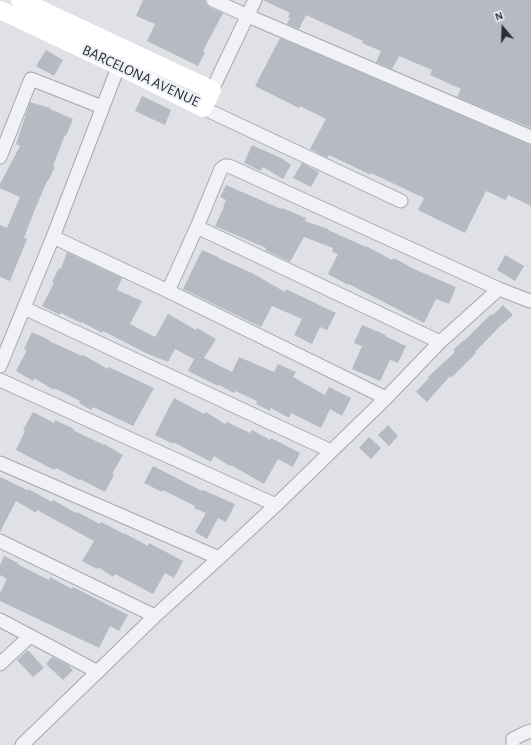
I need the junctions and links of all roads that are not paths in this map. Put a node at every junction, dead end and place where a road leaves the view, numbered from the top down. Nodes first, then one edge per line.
1 (21, 0) edge
2 (213, 0) edge
3 (255, 0) edge
4 (0, 10) edge
5 (248, 16) junction
6 (122, 57) junction
7 (212, 90) junction
8 (102, 107) junction
9 (203, 108) junction
10 (531, 137) edge
11 (0, 157) edge
12 (401, 201) dead end
13 (197, 227) junction
14 (53, 237) junction
15 (499, 289) junction
16 (168, 291) junction
17 (530, 301) edge
18 (24, 308) junction
19 (440, 342) junction
20 (0, 366) edge
21 (0, 380) edge
22 (386, 398) junction
23 (331, 451) junction
24 (0, 463) edge
25 (276, 505) junction
26 (0, 541) edge
27 (219, 558) junction
28 (155, 616) junction
29 (0, 620) edge
30 (30, 636) junction
31 (0, 664) edge
32 (98, 672) junction
33 (531, 731) edge
34 (513, 742) edge
35 (22, 745) edge

1 - 6 street, BARCELONA AVENUE
2 - 5 street
3 - 5 street
4 - 6 street, BARCELONA AVENUE
5 - 7 street
5 - 10 street
6 - 7 street, BARCELONA AVENUE
6 - 8 street
6 - 9 street, BARCELONA AVENUE
7 - 9 street, BARCELONA AVENUE
8 - 11 street
8 - 14 street
9 - 12 street
13 - 15 street
13 - 16 street
13 - 19 street
14 - 16 street
14 - 18 street
15 - 17 street
15 - 19 street
16 - 22 street
18 - 20 street
18 - 23 street
19 - 22 street
21 - 25 street
22 - 23 street
23 - 25 street
24 - 27 street
25 - 27 street
26 - 28 street
27 - 28 street
28 - 32 street
29 - 30 street
30 - 31 street
30 - 32 street
32 - 35 street
33 - 34 street

